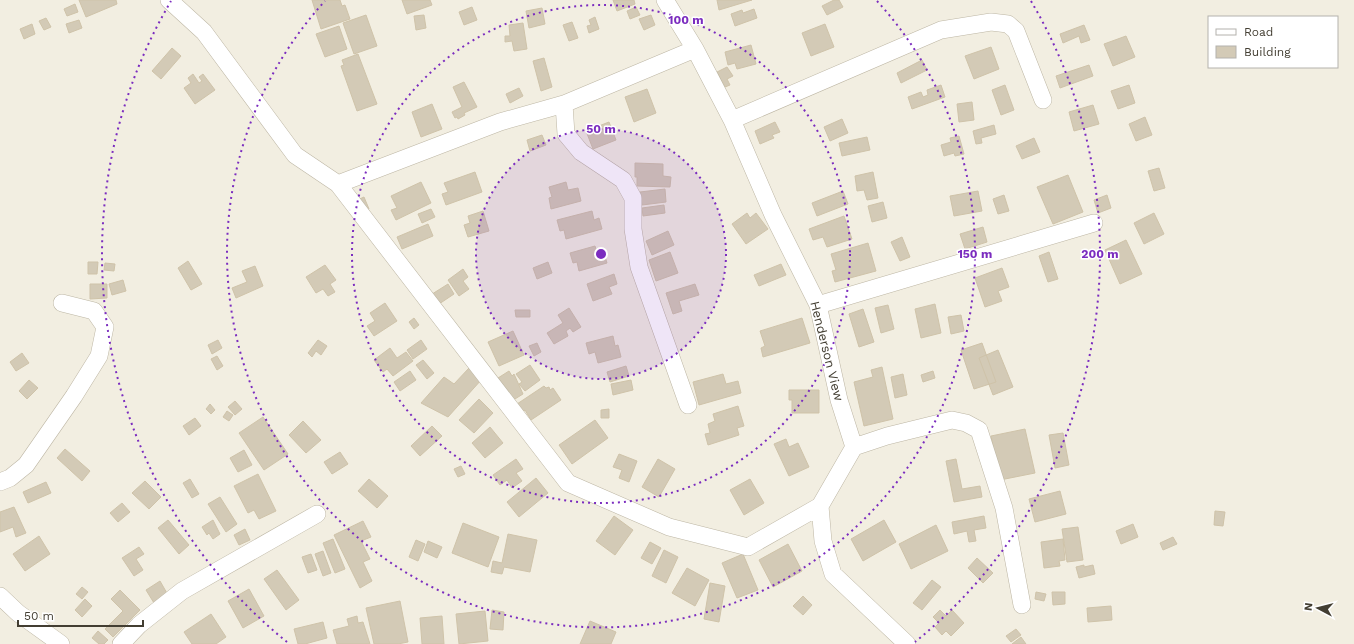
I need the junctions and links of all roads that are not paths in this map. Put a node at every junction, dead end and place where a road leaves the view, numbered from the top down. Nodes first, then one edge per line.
1 (169, 0) edge
2 (665, 0) edge
3 (695, 49) junction
4 (1043, 100) dead end
5 (564, 104) junction
6 (732, 120) junction
7 (338, 184) junction
8 (1094, 222) dead end
9 (62, 303) dead end
10 (818, 305) junction
11 (688, 405) dead end
12 (854, 447) junction
13 (0, 482) edge
14 (820, 506) junction
15 (317, 514) dead end
16 (0, 596) edge
17 (1022, 605) dead end
18 (61, 644) edge
19 (121, 644) edge
20 (907, 644) edge

1 - 7 street
2 - 3 street, Henderson View
3 - 5 street
3 - 6 street, Henderson View
4 - 6 street
5 - 7 street
5 - 11 street
6 - 10 street, Henderson View
7 - 14 street
8 - 10 street
9 - 13 street
10 - 12 street, Henderson View
12 - 14 street
12 - 17 street
14 - 20 street
15 - 19 street
16 - 18 street

